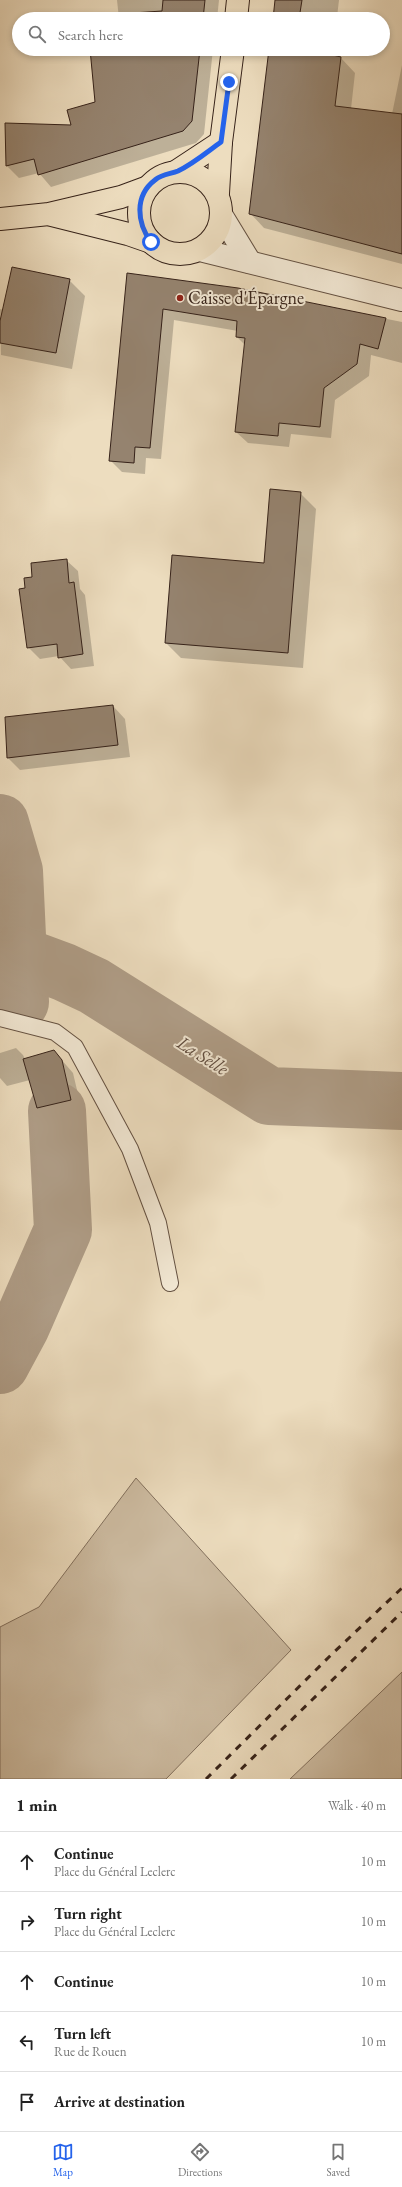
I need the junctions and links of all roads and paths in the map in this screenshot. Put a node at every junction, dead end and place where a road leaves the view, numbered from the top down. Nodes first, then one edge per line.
1 (238, 0) edge
2 (237, 12) edge
3 (232, 56) edge
4 (221, 142) junction
5 (177, 172) junction
6 (148, 187) junction
7 (218, 193) junction
8 (49, 214) junction
9 (222, 216) junction
10 (0, 219) edge
11 (151, 242) junction
12 (200, 250) junction
13 (250, 262) junction
14 (402, 300) edge
15 (0, 1018) edge
16 (170, 1283) dead end

1 - 2 main road
3 - 4 main road
4 - 5 main road
4 - 7 main road
5 - 6 main road
5 - 7 main road
6 - 8 main road
6 - 11 main road
7 - 9 main road
8 - 10 main road
8 - 11 main road
9 - 12 main road
9 - 13 street
11 - 12 main road
12 - 13 street
13 - 14 street
15 - 16 lane

